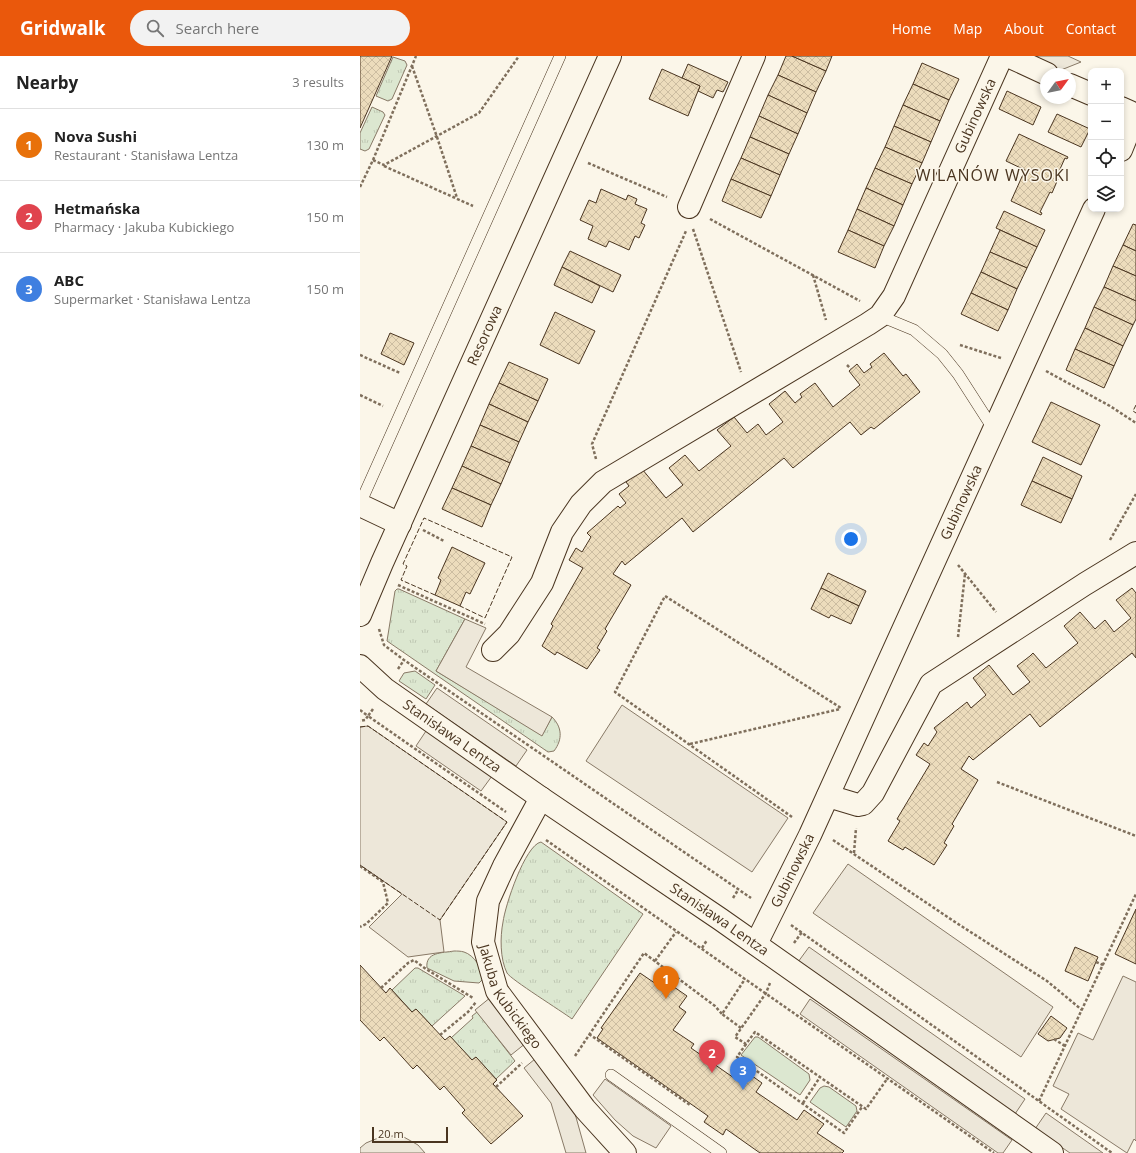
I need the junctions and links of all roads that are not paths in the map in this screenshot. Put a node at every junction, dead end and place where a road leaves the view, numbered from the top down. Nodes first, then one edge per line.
1 (560, 56) edge
2 (610, 56) edge
3 (754, 56) edge
4 (1002, 56) edge
5 (1008, 56) edge
6 (1040, 71) edge
7 (1076, 88) edge
8 (1088, 93) edge
9 (1125, 110) edge
10 (1124, 143) edge
11 (1093, 212) edge
12 (690, 214) road end
13 (880, 316) junction
14 (994, 430) junction
15 (360, 505) edge
16 (409, 526) junction
17 (1136, 554) edge
18 (370, 619) edge
19 (492, 650) dead end
20 (360, 666) edge
21 (828, 796) junction
22 (541, 798) junction
23 (756, 944) junction
24 (611, 1075) dead end
25 (623, 1153) edge
26 (721, 1153) edge
27 (1052, 1153) edge

1 - 15 lane
2 - 16 street, Resorowa
3 - 12 street
4 - 13 street, Gubinowska
5 - 6 street
7 - 8 street
9 - 10 street
11 - 14 street, Gubinowska
13 - 14 lane
13 - 19 street, Gubinowska
14 - 21 street, Gubinowska
15 - 16 street
16 - 18 street, Resorowa
17 - 21 street
20 - 22 street, Stanisława Lentza
21 - 23 street, Gubinowska
22 - 23 street, Stanisława Lentza
22 - 25 street, Jakuba Kubickiego
23 - 27 street, Stanisława Lentza
24 - 26 lane

